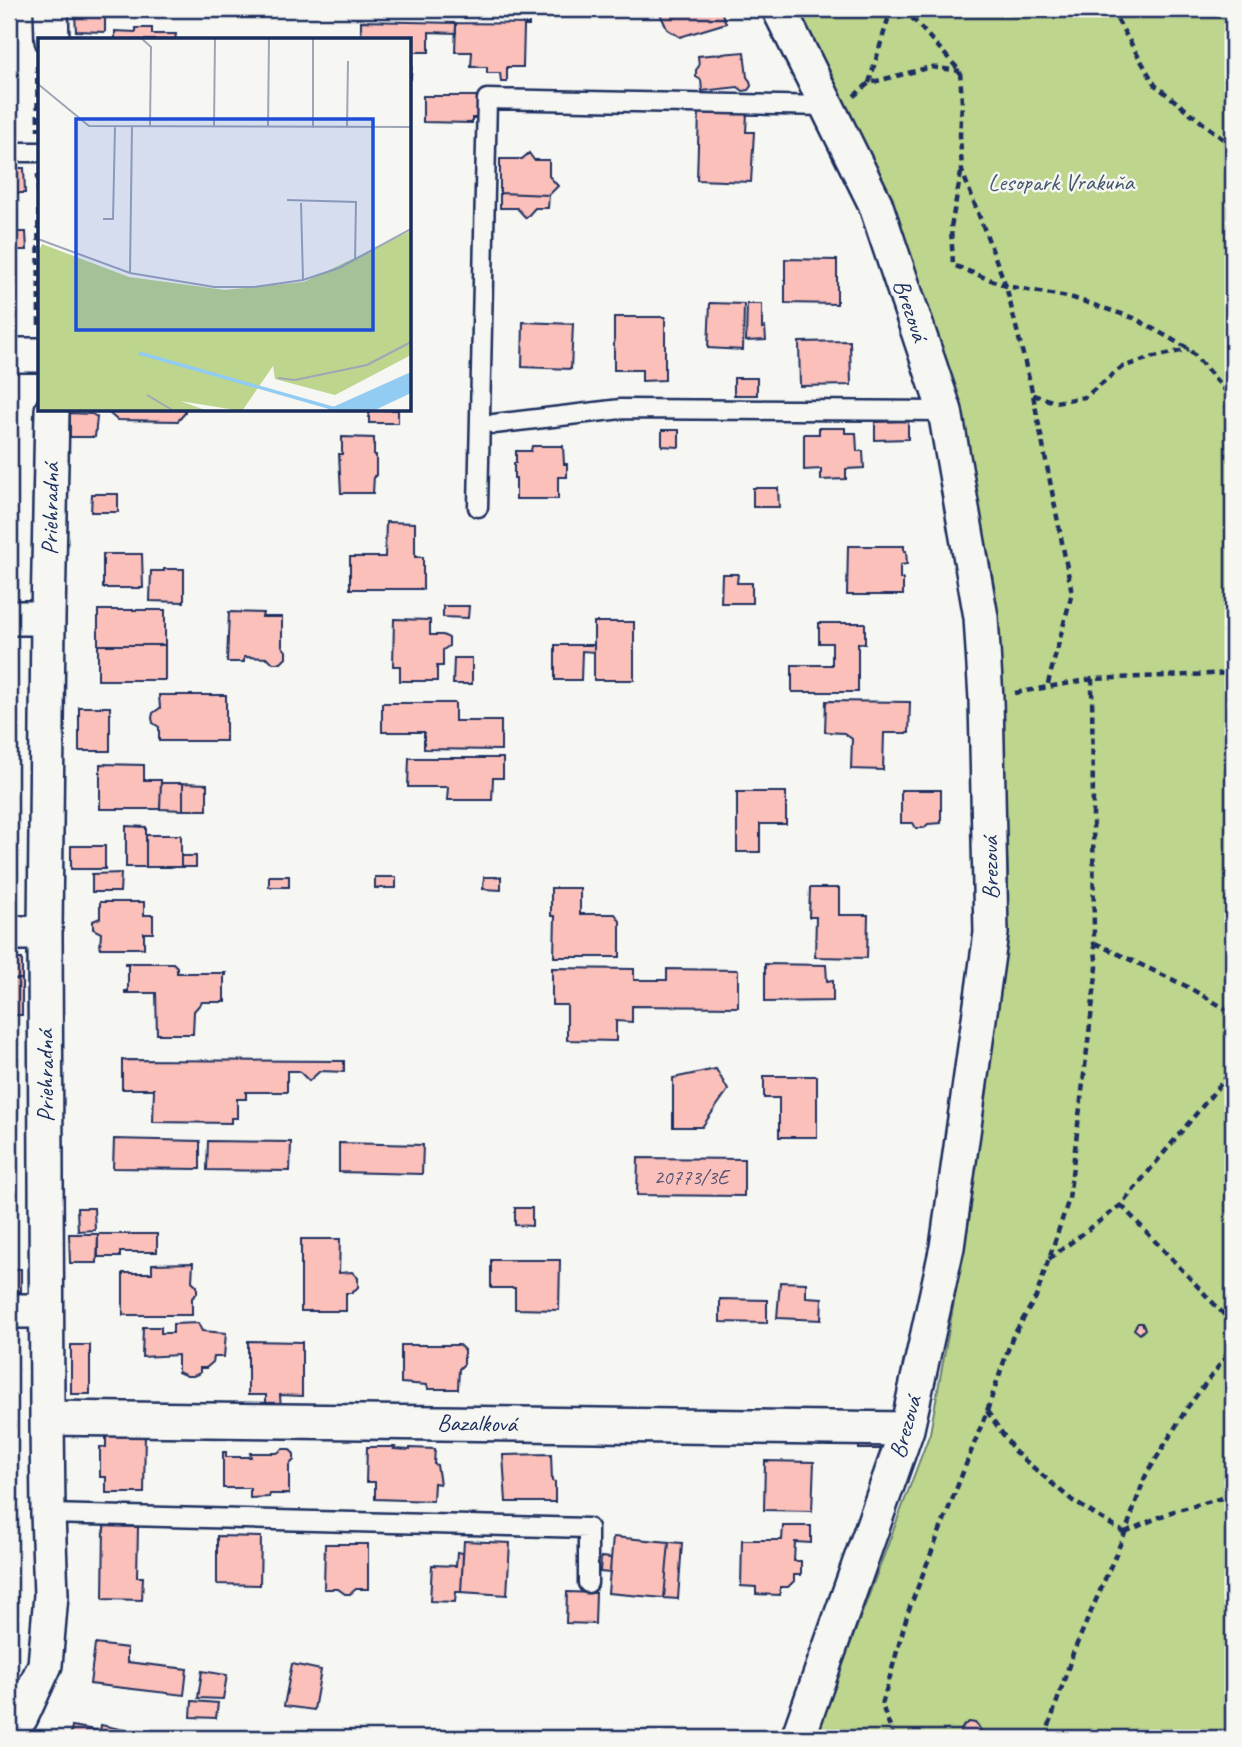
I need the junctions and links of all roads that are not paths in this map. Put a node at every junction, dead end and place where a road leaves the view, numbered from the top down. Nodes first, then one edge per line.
1 (51, 9) edge
2 (779, 9) edge
3 (52, 38) edge
4 (829, 110) junction
5 (9, 152) edge
6 (38, 152) edge
7 (9, 355) edge
8 (38, 355) edge
9 (52, 411) edge
10 (944, 411) junction
11 (494, 424) dead end
12 (478, 507) dead end
13 (9, 618) edge
14 (48, 618) junction
15 (9, 933) edge
16 (45, 933) junction
17 (9, 1311) edge
18 (46, 1311) junction
19 (47, 1418) junction
20 (907, 1429) junction
21 (48, 1514) junction
22 (587, 1583) dead end
23 (9, 1733) edge
24 (798, 1738) edge

1 - 3 street
2 - 4 street, Brezová
4 - 10 street, Brezová
4 - 12 lane
5 - 6 lane
7 - 8 street
9 - 14 street, Priehradná
10 - 11 lane
10 - 20 street, Brezová
13 - 14 street
14 - 16 street, Priehradná
15 - 16 street
16 - 18 street, Priehradná
17 - 18 street
18 - 19 street, Priehradná
19 - 20 street, Bazalková
19 - 21 street, Priehradná
20 - 24 street, Brezová
21 - 22 lane
21 - 23 street, Priehradná

